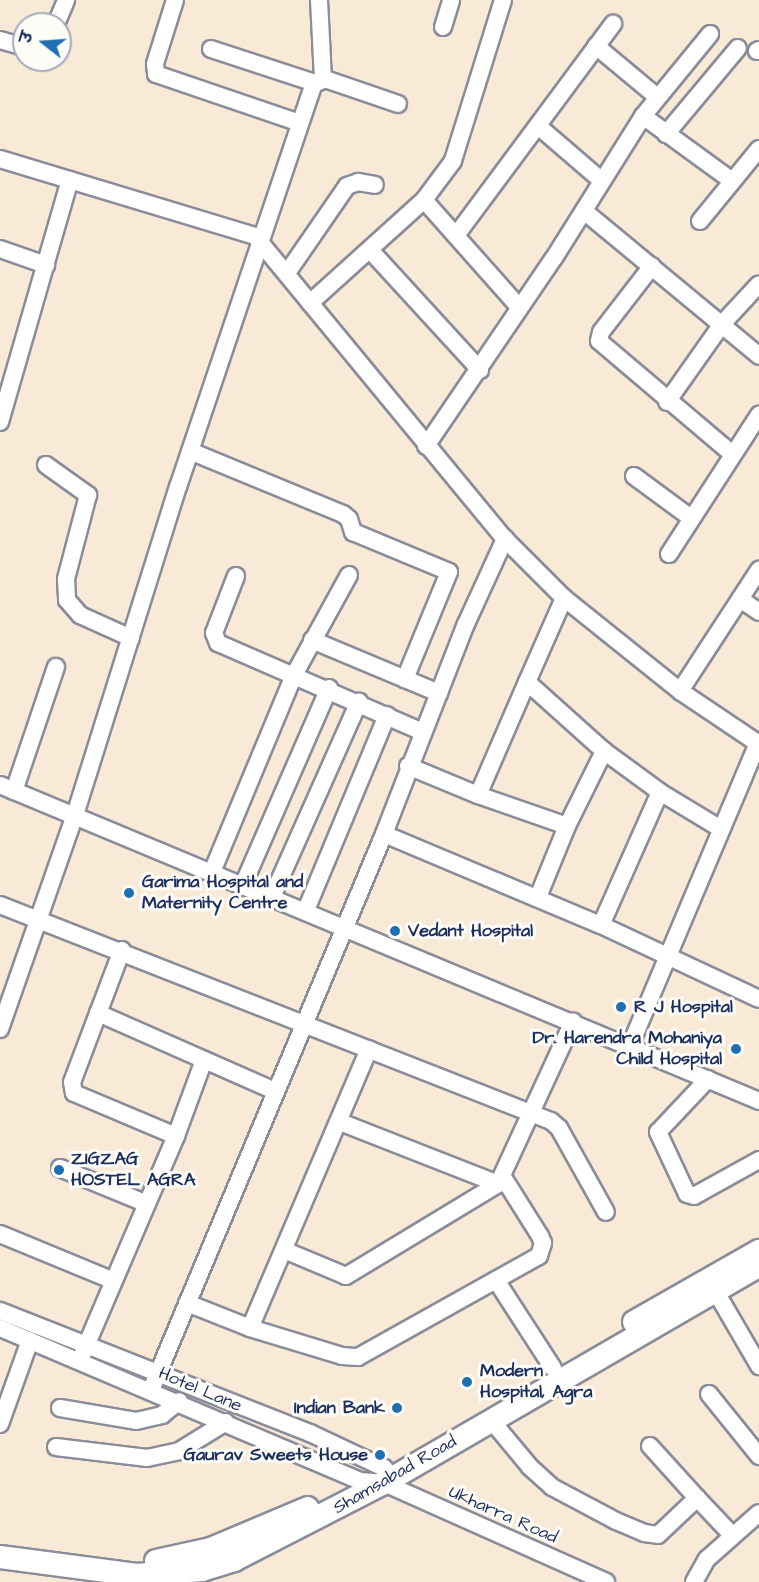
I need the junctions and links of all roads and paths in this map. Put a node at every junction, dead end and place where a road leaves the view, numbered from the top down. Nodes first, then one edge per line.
1 (175, 0) edge
2 (319, 0) edge
3 (451, 0) edge
4 (503, 0) edge
5 (613, 24) dead end
6 (443, 27) dead end
7 (710, 34) dead end
8 (596, 46) junction
9 (738, 48) dead end
10 (211, 49) dead end
11 (319, 81) junction
12 (656, 96) junction
13 (398, 104) dead end
14 (643, 116) junction
15 (300, 123) junction
16 (538, 126) junction
17 (666, 134) junction
18 (759, 149) edge
19 (0, 159) edge
20 (70, 180) junction
21 (602, 181) junction
22 (732, 181) junction
23 (375, 186) dead end
24 (424, 200) junction
25 (584, 211) junction
26 (700, 221) dead end
27 (458, 234) junction
28 (260, 242) junction
29 (0, 249) edge
30 (370, 250) junction
31 (46, 265) junction
32 (652, 266) junction
33 (287, 273) junction
34 (759, 284) edge
35 (310, 303) junction
36 (520, 308) junction
37 (722, 324) junction
38 (759, 356) edge
39 (480, 370) junction
40 (667, 402) junction
41 (1, 414) edge
42 (759, 415) edge
43 (426, 446) junction
44 (190, 451) junction
45 (731, 453) junction
46 (46, 465) dead end
47 (634, 476) dead end
48 (691, 518) junction
49 (505, 539) junction
50 (669, 554) dead end
51 (759, 570) edge
52 (349, 575) dead end
53 (236, 576) dead end
54 (564, 598) junction
55 (740, 599) junction
56 (759, 612) edge
57 (131, 638) junction
58 (312, 640) junction
59 (56, 667) dead end
60 (294, 675) junction
61 (405, 679) junction
62 (526, 682) junction
63 (329, 688) junction
64 (680, 691) junction
65 (439, 693) junction
66 (359, 702) junction
67 (387, 715) junction
68 (423, 732) junction
69 (759, 744) edge
70 (604, 751) junction
71 (408, 766) junction
72 (7, 788) edge
73 (660, 792) junction
74 (478, 795) junction
75 (75, 815) junction
76 (567, 826) junction
77 (721, 829) junction
78 (384, 834) junction
79 (212, 872) junction
80 (243, 885) junction
81 (272, 897) junction
82 (538, 897) junction
83 (0, 905) edge
84 (306, 910) junction
85 (37, 920) junction
86 (601, 925) junction
87 (344, 926) junction
88 (122, 950) junction
89 (667, 957) junction
90 (759, 999) edge
91 (98, 1013) junction
92 (303, 1022) junction
93 (573, 1022) junction
94 (0, 1029) edge
95 (630, 1046) junction
96 (369, 1049) junction
97 (204, 1060) junction
98 (708, 1079) junction
99 (274, 1091) junction
100 (759, 1101) edge
101 (531, 1114) junction
102 (340, 1122) junction
103 (176, 1136) junction
104 (759, 1160) edge
105 (60, 1168) dead end
106 (501, 1180) junction
107 (147, 1204) junction
108 (606, 1212) dead end
109 (0, 1234) edge
110 (284, 1250) junction
111 (759, 1251) edge
112 (759, 1266) edge
113 (496, 1280) junction
114 (114, 1281) junction
115 (716, 1292) junction
116 (187, 1303) junction
117 (0, 1311) edge
118 (0, 1328) edge
119 (249, 1328) junction
120 (30, 1340) junction
121 (83, 1352) junction
122 (759, 1366) edge
123 (553, 1368) junction
124 (155, 1381) junction
125 (709, 1394) dead end
126 (179, 1401) junction
127 (60, 1408) dead end
128 (491, 1420) junction
129 (226, 1422) junction
130 (0, 1424) edge
131 (650, 1446) dead end
132 (57, 1448) dead end
133 (759, 1456) edge
134 (387, 1477) junction
135 (360, 1481) junction
136 (697, 1498) junction
137 (759, 1513) edge
138 (732, 1534) junction
139 (0, 1543) edge
140 (0, 1557) edge
141 (100, 1571) edge
142 (598, 1581) edge
143 (694, 1582) edge

1 - 15 street
2 - 11 street
3 - 6 street
4 - 24 street
5 - 8 street
7 - 12 street
8 - 12 street
8 - 16 street
9 - 17 street
10 - 11 street
11 - 13 street
11 - 15 street
12 - 14 street
14 - 17 street
14 - 21 street
15 - 28 street
16 - 21 street
16 - 27 street
17 - 22 street
18 - 22 street
19 - 20 street
20 - 28 street
20 - 31 street
21 - 25 street
22 - 26 street
23 - 33 street
24 - 27 street
24 - 30 street
25 - 32 street
25 - 36 street
27 - 36 street
28 - 33 street
28 - 44 street
29 - 31 street
30 - 35 street
30 - 39 street
31 - 41 street
32 - 37 street
32 - 40 street
33 - 35 street
34 - 37 street
35 - 43 street
36 - 39 street
37 - 38 street
37 - 40 street
39 - 43 street
40 - 45 street
42 - 45 street
43 - 49 street
44 - 57 street
44 - 61 street
45 - 48 street
46 - 57 street
47 - 48 street
48 - 50 street
49 - 54 street
49 - 65 street
51 - 55 street
52 - 58 street
53 - 60 street
54 - 62 street
54 - 64 street
55 - 56 street
55 - 64 street
57 - 75 street
58 - 60 street
58 - 61 street
59 - 72 street
60 - 63 street
60 - 79 street
61 - 65 street
62 - 70 street
62 - 74 street
63 - 66 street
63 - 80 street
64 - 69 street
65 - 68 street
66 - 67 street
66 - 81 street
67 - 68 street
67 - 84 street
68 - 71 street
69 - 77 street
70 - 73 street
70 - 76 street
71 - 74 street
71 - 78 street
72 - 75 street
73 - 77 street
73 - 86 street
74 - 76 street
75 - 79 street
75 - 85 street
76 - 82 street
77 - 89 street
78 - 82 street
78 - 87 street
79 - 80 street
80 - 81 street
81 - 84 street
82 - 86 street
83 - 85 street
84 - 87 street
85 - 88 street
85 - 94 street
86 - 89 street
87 - 92 street
87 - 93 street
88 - 91 street
88 - 92 street
89 - 90 street
89 - 95 street
91 - 97 street
91 - 103 street
92 - 96 street
92 - 99 street
93 - 95 street
93 - 101 street
95 - 98 street
96 - 101 street
96 - 102 street
97 - 99 street
97 - 103 street
98 - 100 street
98 - 104 street
99 - 116 street
101 - 106 street
101 - 108 street
102 - 106 street
102 - 110 street
103 - 107 street
105 - 107 street
106 - 110 street
106 - 113 street
107 - 114 street
109 - 114 street
110 - 119 street
111 - 123 main road, Shamsabad Road
112 - 115 main road, Shamsabad Road
113 - 119 street
113 - 123 street
114 - 121 street
115 - 122 street
115 - 128 main road, Shamsabad Road
116 - 119 street
116 - 124 street
117 - 121 street
118 - 120 street
120 - 121 street
120 - 130 street
121 - 124 street
123 - 134 main road, Shamsabad Road
124 - 126 street, Hotel Lane
124 - 134 street, Ukharra Road
125 - 133 street
126 - 127 street
126 - 129 street, Hotel Lane
128 - 134 main road, Shamsabad Road
128 - 136 street
129 - 132 street
129 - 135 street, Hotel Lane
131 - 136 street
134 - 135 main road, Shamsabad Road
134 - 141 main road, Shamsabad Road
134 - 142 street, Ukharra Road
135 - 141 main road, Shamsabad Road
136 - 138 street
137 - 138 street
138 - 143 street
139 - 141 main road, Shamsabad Road
140 - 141 main road, Shamsabad Road

